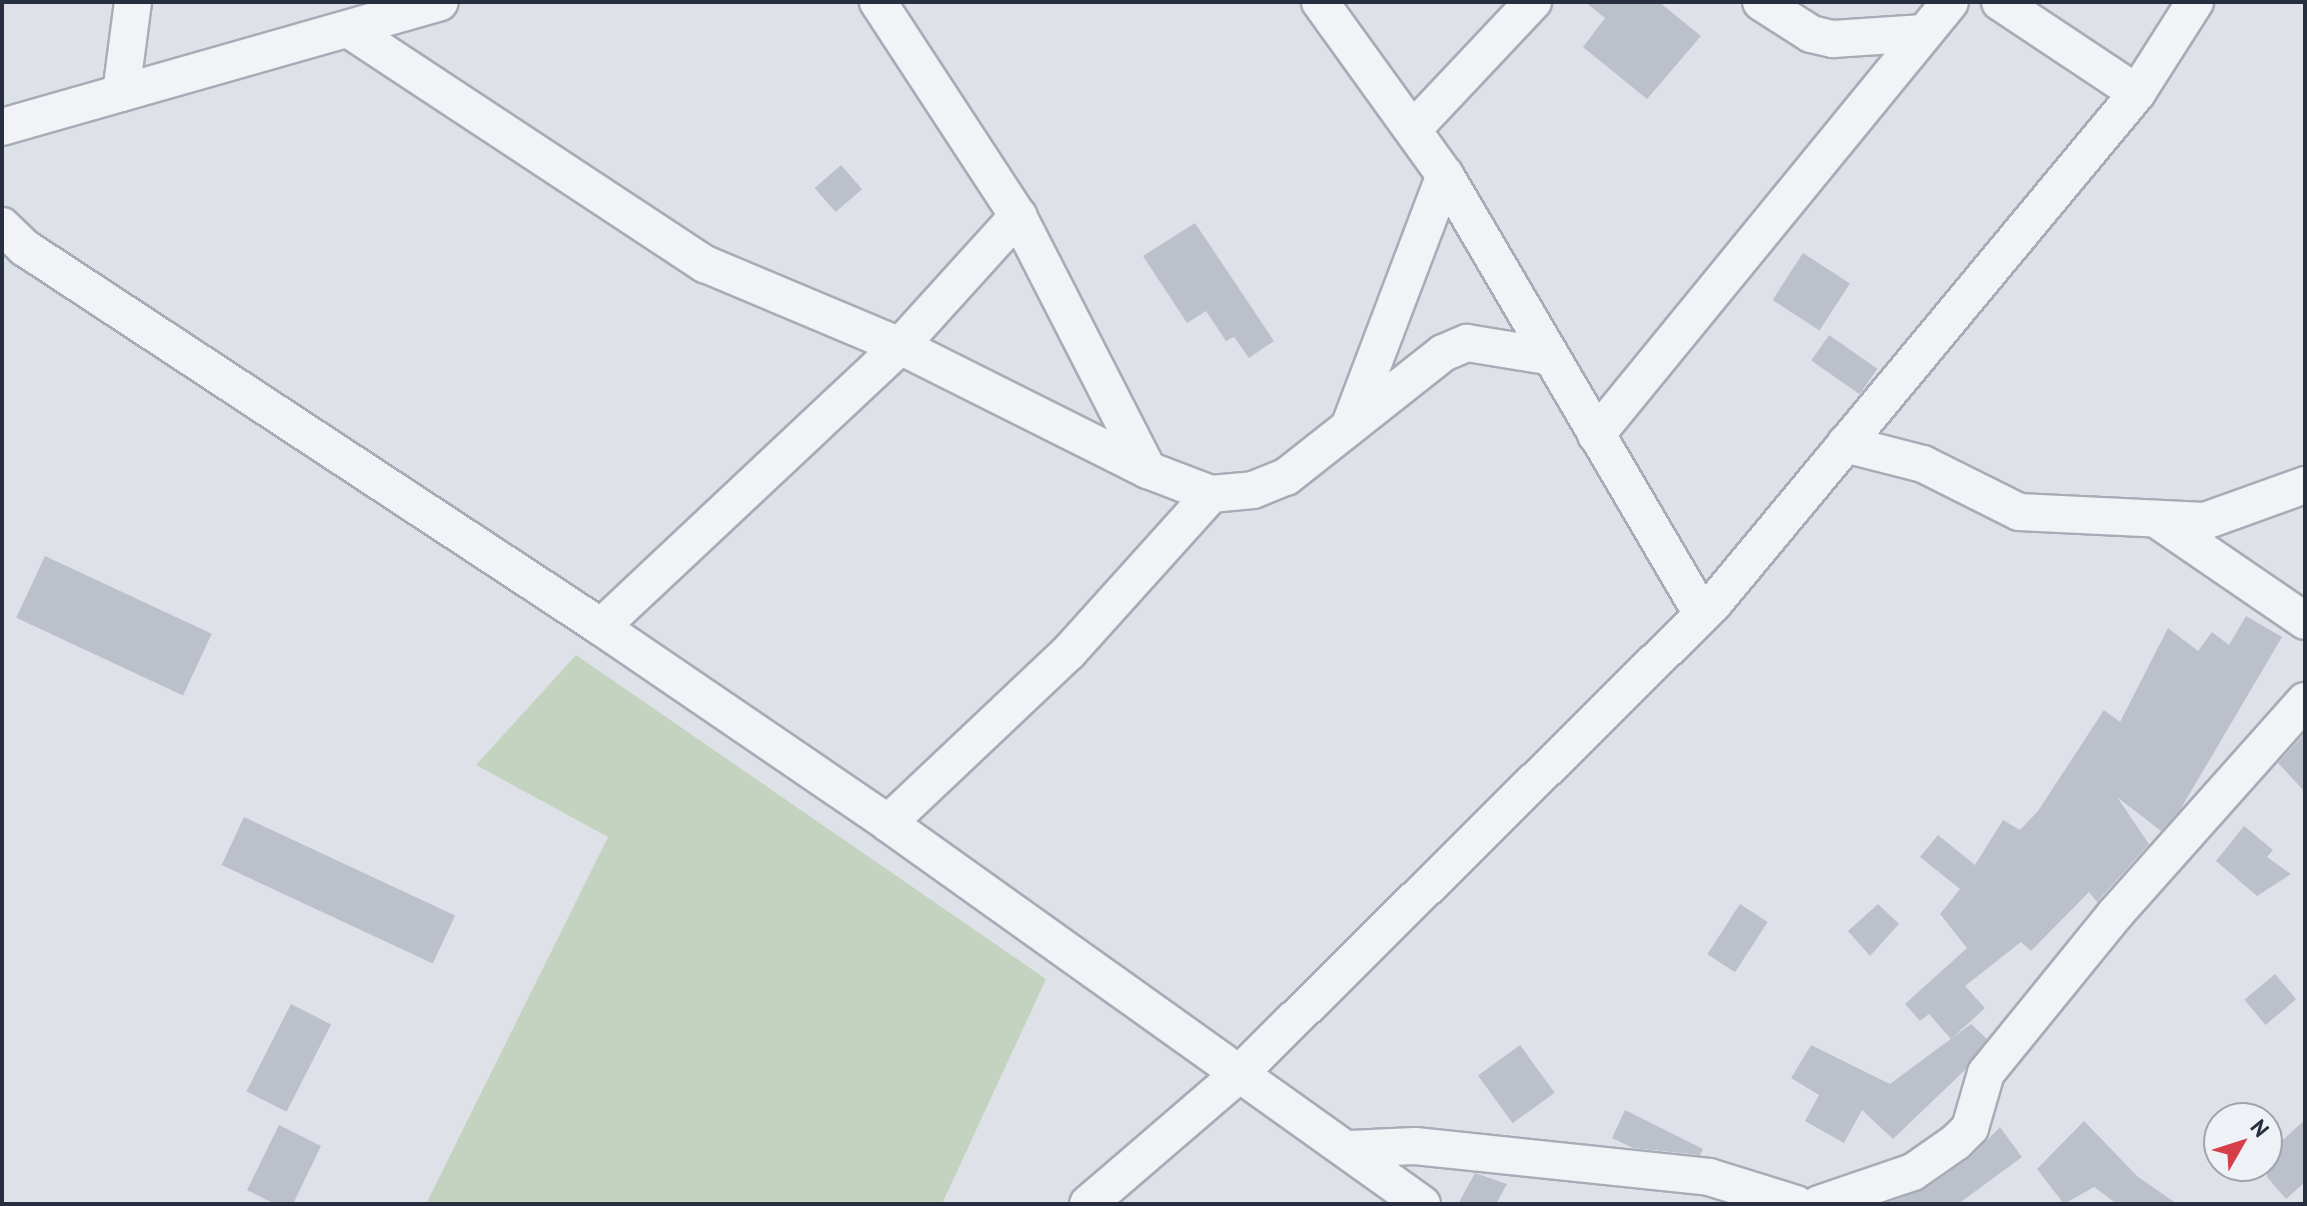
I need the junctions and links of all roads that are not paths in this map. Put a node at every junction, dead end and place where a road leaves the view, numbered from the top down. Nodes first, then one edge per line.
1 (133, 2) edge
2 (440, 2) edge
3 (878, 2) edge
4 (1320, 2) edge
5 (1533, 2) edge
6 (1761, 2) edge
7 (2000, 2) edge
8 (2195, 2) edge
9 (1950, 11) edge
10 (351, 31) junction
11 (121, 93) junction
12 (2137, 93) junction
13 (2, 127) edge
14 (1415, 127) junction
15 (1445, 175) junction
16 (1018, 216) junction
17 (2, 226) edge
18 (900, 346) junction
19 (1547, 356) junction
20 (1350, 424) junction
21 (1596, 435) junction
22 (1845, 444) junction
23 (1148, 470) junction
24 (2305, 485) edge
25 (1211, 494) junction
26 (2162, 523) junction
27 (1702, 614) junction
28 (2305, 621) edge
29 (601, 627) junction
30 (2305, 701) edge
31 (888, 823) junction
32 (1239, 1074) junction
33 (1351, 1149) junction
34 (1088, 1204) edge
35 (1422, 1204) edge
36 (1796, 1204) edge
37 (1819, 1204) edge

1 - 11 street
2 - 10 street
3 - 16 street
4 - 14 street
5 - 14 street
6 - 9 street
7 - 12 street
8 - 12 street
9 - 21 street
10 - 11 street
10 - 18 street
11 - 13 street
12 - 22 street
14 - 15 street
15 - 19 street
15 - 20 street
16 - 18 street
16 - 23 street
17 - 29 street
18 - 23 street
18 - 29 street
19 - 20 street
19 - 21 street
20 - 25 street
21 - 27 street
22 - 26 street
22 - 27 street
23 - 25 street
24 - 26 street
25 - 31 street
26 - 28 street
27 - 32 street
29 - 31 street
30 - 37 street
31 - 32 street
32 - 33 street
32 - 34 street
33 - 35 street
33 - 36 street

